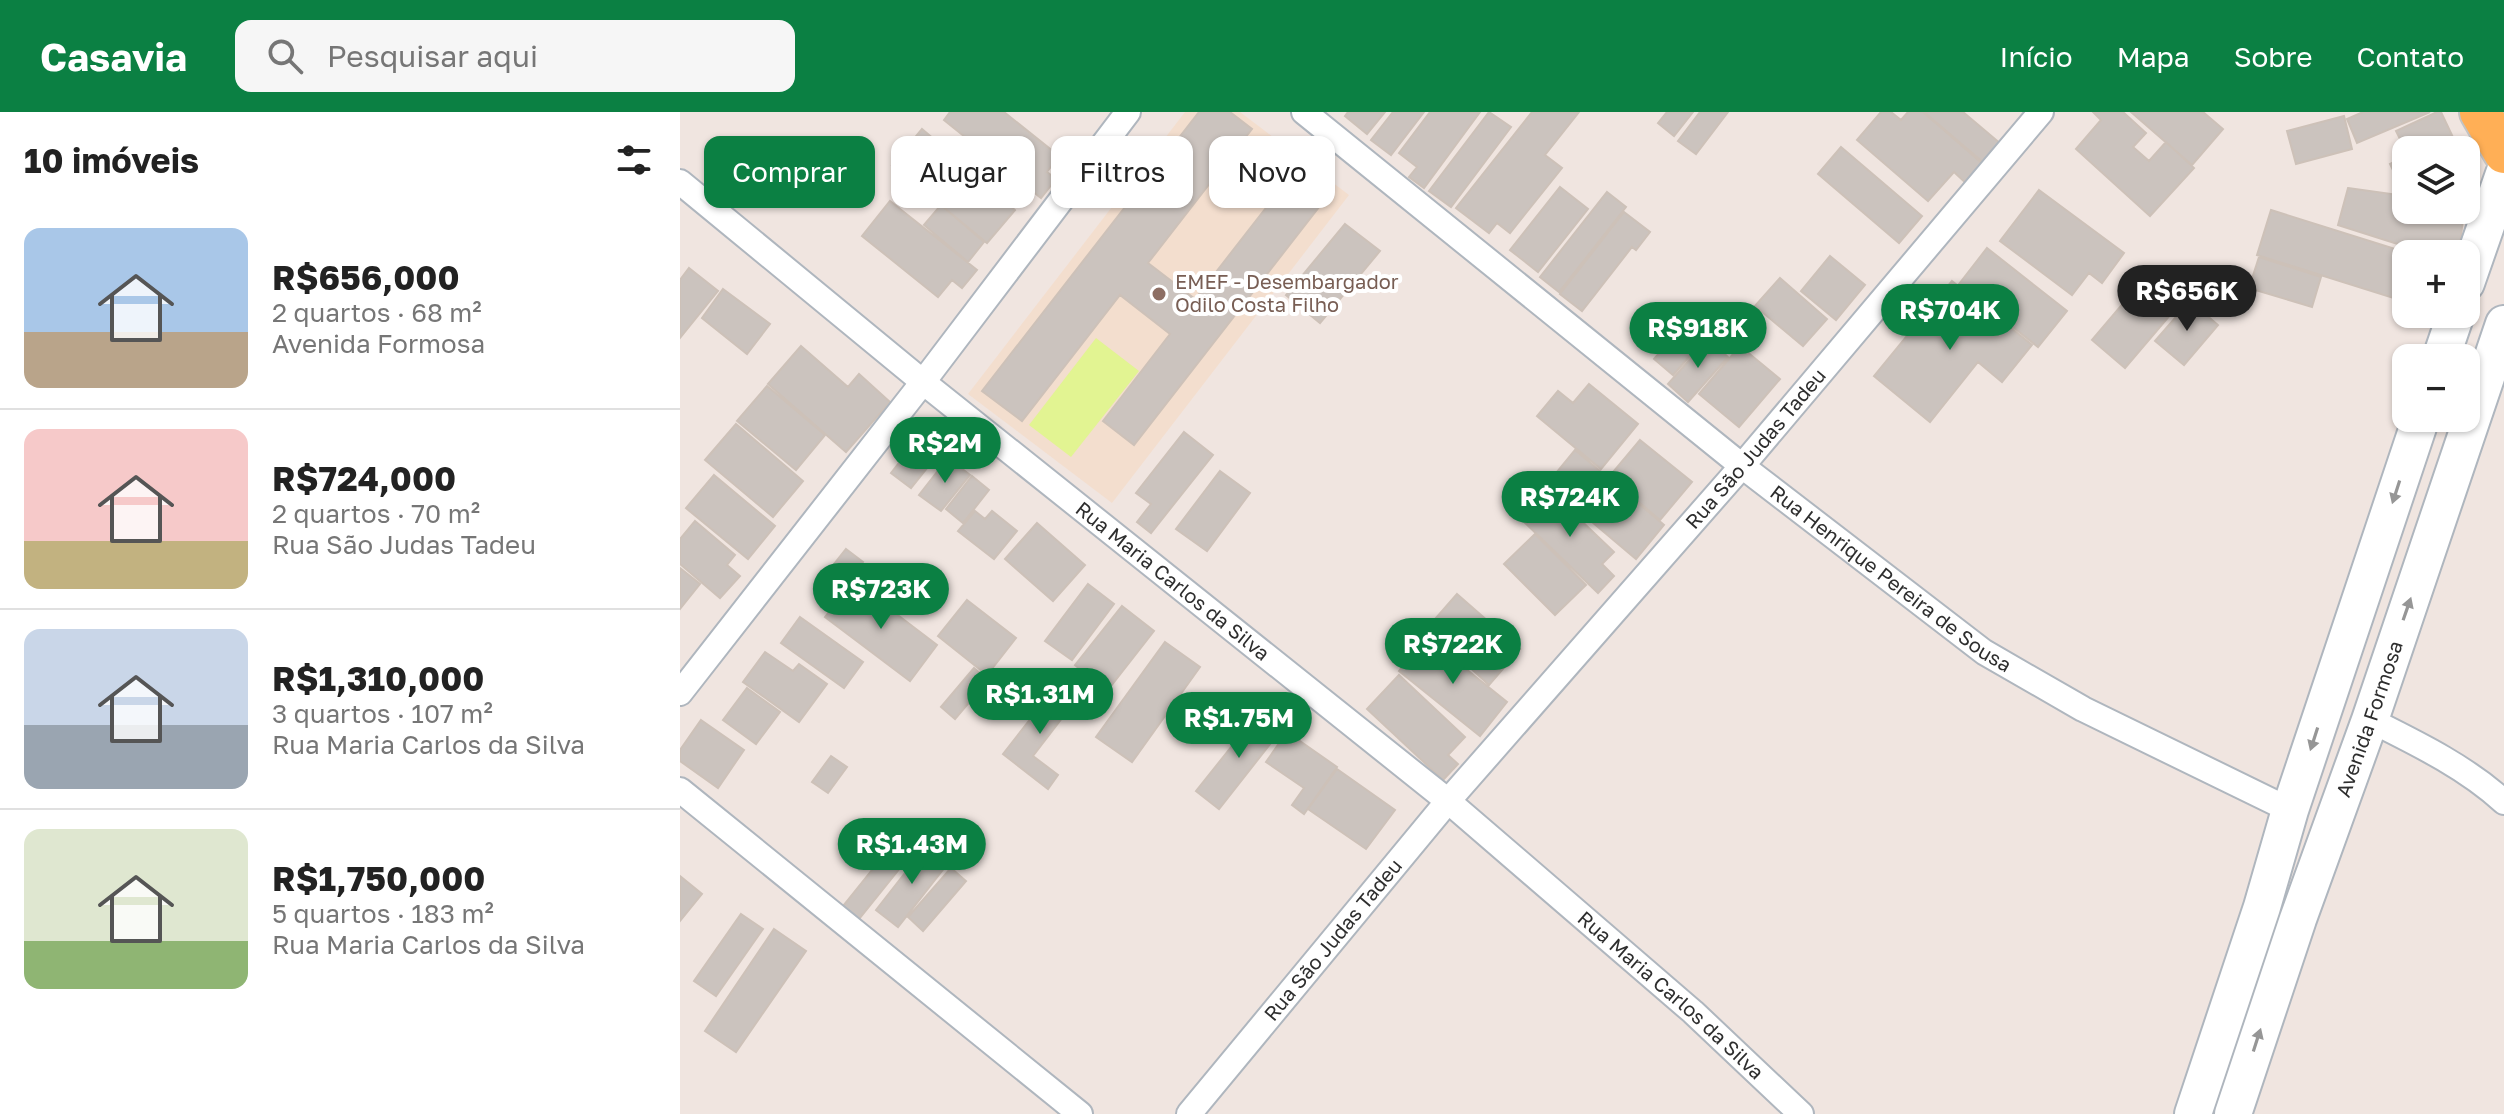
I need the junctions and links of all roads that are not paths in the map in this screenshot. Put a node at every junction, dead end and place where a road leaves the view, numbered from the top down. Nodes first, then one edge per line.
1 (1128, 112) edge
2 (1304, 112) edge
3 (2480, 112) edge
4 (2026, 117) edge
5 (2504, 153) edge
6 (2504, 174) edge
7 (680, 182) edge
8 (2480, 243) edge
9 (2504, 324) edge
10 (923, 382) junction
11 (2416, 432) edge
12 (1742, 466) junction
13 (680, 693) edge
14 (2370, 720) junction
15 (680, 790) edge
16 (1448, 801) junction
17 (2504, 802) edge
18 (2290, 810) junction
19 (2262, 907) junction
20 (2298, 919) junction
21 (1080, 1114) edge
22 (1189, 1114) edge
23 (1801, 1114) edge
24 (2193, 1114) edge
25 (2233, 1114) edge

1 - 10 street
2 - 12 street, Rua Henrique Pereira de Sousa
3 - 5 main road
4 - 12 street, Rua São Judas Tadeu
6 - 8 main road
7 - 10 street, Rua Maria Carlos da Silva
14 -> 9 main road, Avenida Formosa
10 - 13 street
10 - 16 street, Rua Maria Carlos da Silva
11 -> 18 main road
12 - 16 street, Rua São Judas Tadeu
12 - 18 street, Rua Henrique Pereira de Sousa
14 - 17 street
14 - 20 main road, Avenida Formosa
15 - 21 street
16 - 22 street, Rua São Judas Tadeu
16 - 23 street, Rua Maria Carlos da Silva
18 - 19 main road
19 - 20 main road
19 - 24 main road
25 -> 20 main road, Avenida Formosa

